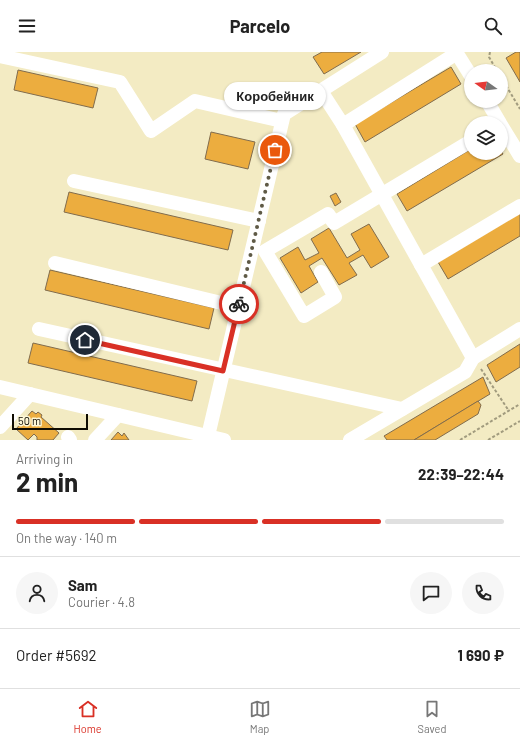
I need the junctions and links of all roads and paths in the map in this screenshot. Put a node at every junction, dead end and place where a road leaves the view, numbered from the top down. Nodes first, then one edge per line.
1 (382, 52) edge
2 (490, 52) edge
3 (457, 53) edge
4 (0, 56) edge
5 (464, 64) edge
6 (493, 64) edge
7 (508, 89) edge
8 (321, 91) junction
9 (520, 109) edge
10 (282, 121) junction
11 (343, 125) junction
12 (508, 136) edge
13 (464, 145) edge
14 (520, 156) edge
15 (74, 181) dead end
16 (381, 195) junction
17 (520, 206) edge
18 (259, 221) junction
19 (55, 263) dead end
20 (422, 265) junction
21 (321, 272) dead end
22 (238, 307) junction
23 (39, 329) dead end
24 (520, 329) edge
25 (473, 358) junction
26 (223, 371) junction
27 (0, 387) edge
28 (30, 394) junction
29 (520, 404) edge
30 (402, 410) junction
31 (509, 411) junction
32 (118, 415) junction
33 (520, 421) edge
34 (0, 427) edge
35 (206, 438) edge
36 (96, 440) edge
37 (224, 440) edge
38 (350, 440) edge
39 (460, 440) edge
40 (488, 440) edge

1 - 8 street
2 - 6 path
3 - 5 street
3 - 11 street
4 - 10 street
7 - 9 path
8 - 10 street
8 - 11 street
10 - 18 street
11 - 16 street
12 - 14 street
13 - 16 street
15 - 18 street
16 - 20 street
16 - 21 street
17 - 20 street
18 - 22 street
19 - 22 street
20 - 25 street
22 - 26 street
23 - 26 street
24 - 25 street
25 - 30 street
25 - 31 path
26 - 30 street
26 - 35 street
27 - 28 street
28 - 32 street
28 - 34 street
29 - 31 path
30 - 38 street
31 - 39 path
32 - 35 street
32 - 36 street
33 - 40 path
35 - 37 street

